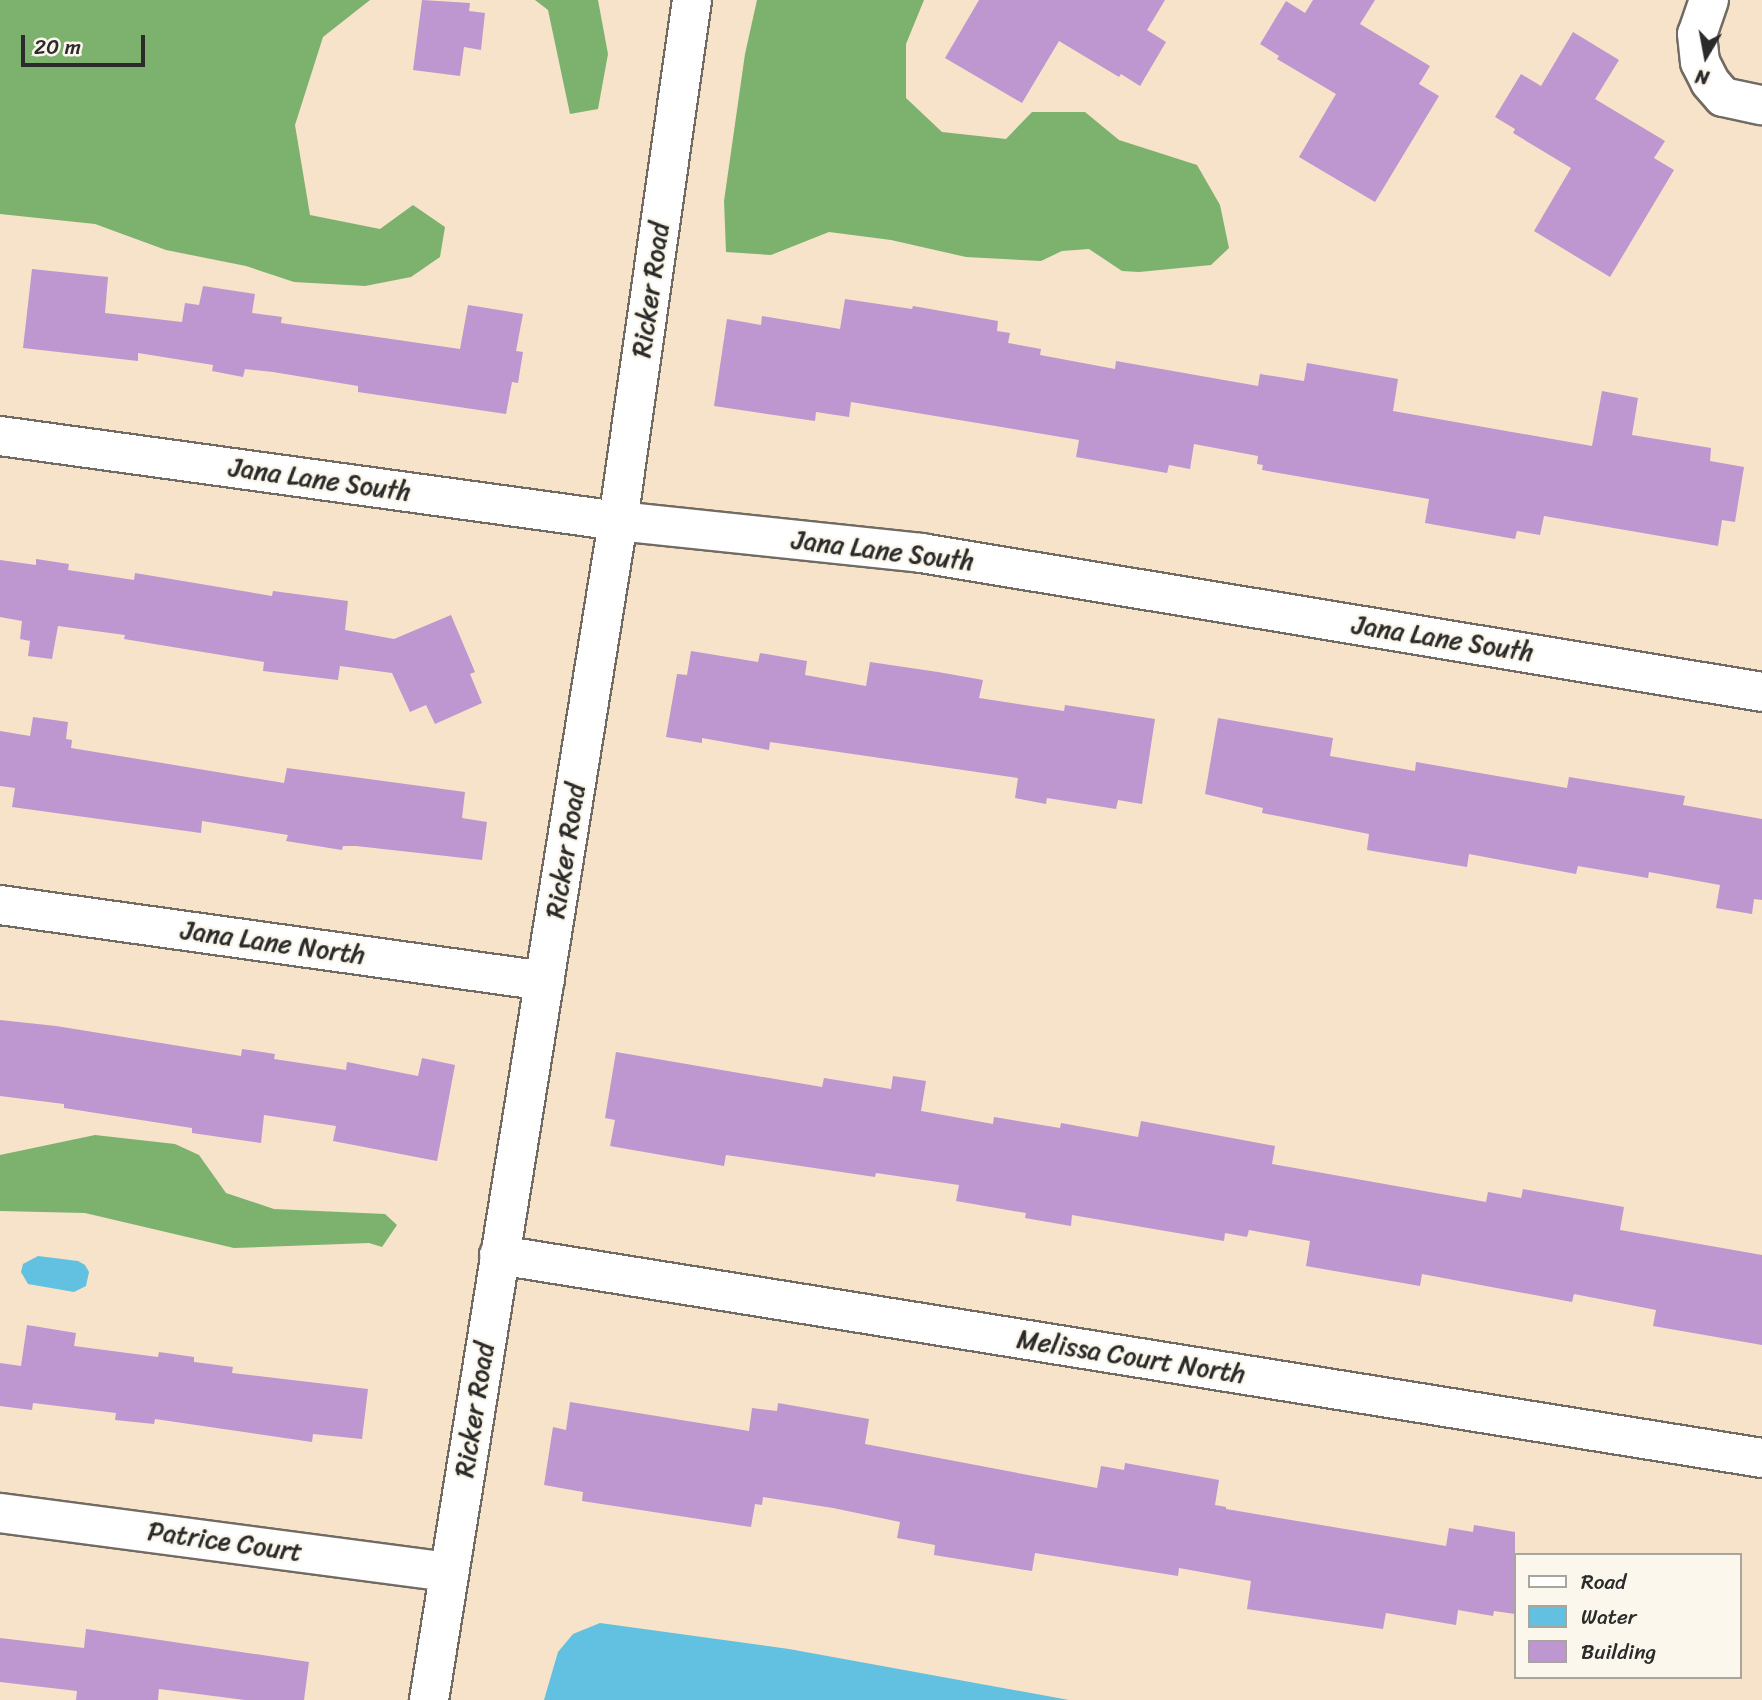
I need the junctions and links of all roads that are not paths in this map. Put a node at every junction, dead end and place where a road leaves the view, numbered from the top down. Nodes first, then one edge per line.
1 (692, 0) edge
2 (1709, 0) edge
3 (1762, 106) edge
4 (0, 436) edge
5 (618, 521) junction
6 (1762, 692) edge
7 (0, 905) edge
8 (545, 981) junction
9 (499, 1255) junction
10 (1762, 1458) edge
11 (0, 1513) edge
12 (449, 1572) junction
13 (429, 1700) edge

1 - 5 street, Ricker Road
2 - 3 street
4 - 5 street, Jana Lane South
5 - 6 street, Jana Lane South
5 - 8 street, Ricker Road
7 - 8 street, Jana Lane North
8 - 9 street, Ricker Road
9 - 10 street, Melissa Court North
9 - 12 street, Ricker Road
11 - 12 street, Patrice Court
12 - 13 street, Ricker Road

